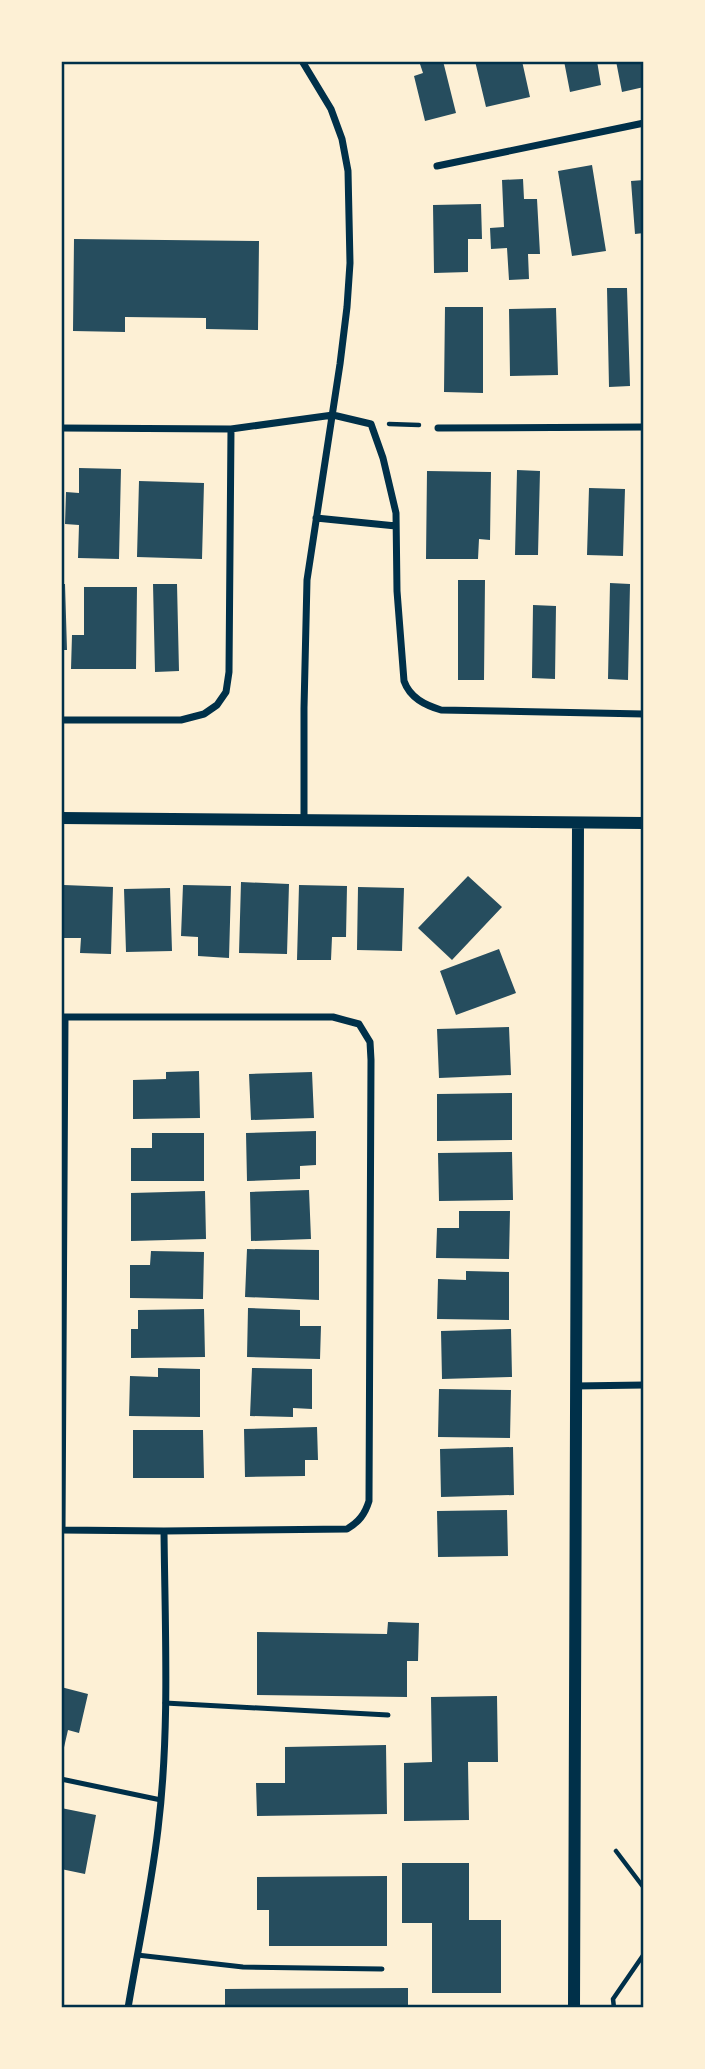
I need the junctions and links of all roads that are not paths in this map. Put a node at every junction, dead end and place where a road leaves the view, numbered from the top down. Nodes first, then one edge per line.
1 (302, 61) edge
2 (644, 123) edge
3 (437, 166) dead end
4 (332, 415) junction
5 (644, 427) edge
6 (61, 428) edge
7 (438, 428) road end
8 (231, 429) junction
9 (316, 518) junction
10 (396, 527) junction
11 (644, 714) edge
12 (61, 720) edge
13 (61, 818) edge
14 (304, 819) junction
15 (644, 822) edge
16 (578, 823) junction
17 (63, 1017) edge
18 (644, 1385) edge
19 (575, 1386) junction
20 (62, 1530) edge
21 (164, 1531) junction
22 (165, 1703) junction
23 (388, 1715) dead end
24 (61, 1779) edge
25 (161, 1800) junction
26 (137, 1955) junction
27 (382, 1969) dead end
28 (128, 2008) edge
29 (574, 2008) edge

1 - 4 street
2 - 3 street
4 - 8 street
4 - 9 street
4 - 10 street
5 - 7 street
6 - 8 street
8 - 12 street
9 - 10 street
9 - 14 street
10 - 11 street
13 - 14 street
14 - 16 street
15 - 16 street
16 - 19 street
17 - 20 street
17 - 21 street
18 - 19 street
19 - 29 street
20 - 21 street
21 - 22 street
22 - 23 lane
22 - 25 street
24 - 25 lane
25 - 26 street
26 - 27 lane
26 - 28 street

